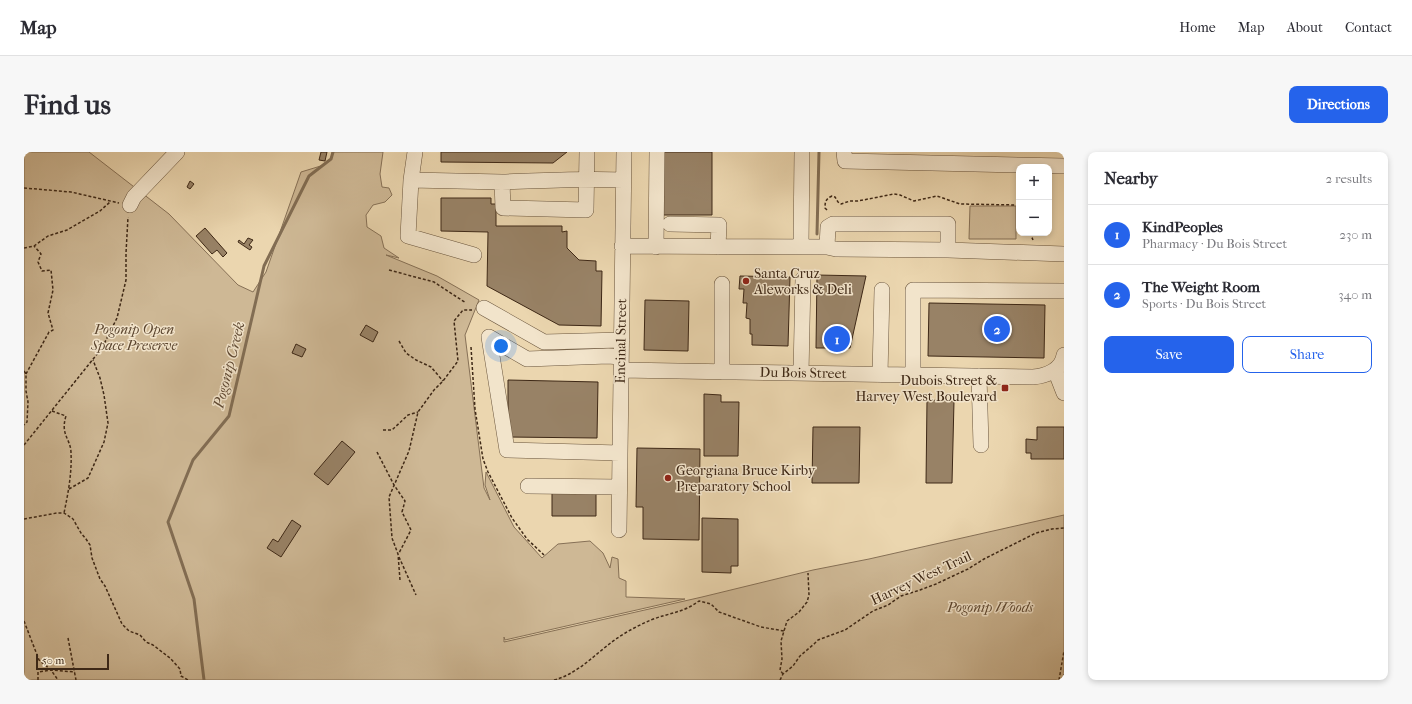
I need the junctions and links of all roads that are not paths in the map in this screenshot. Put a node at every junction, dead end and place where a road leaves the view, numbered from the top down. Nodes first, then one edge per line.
1 (177, 152) edge
2 (415, 152) edge
3 (587, 152) edge
4 (624, 152) edge
5 (657, 152) edge
6 (802, 152) edge
7 (844, 152) edge
8 (1064, 166) edge
9 (411, 180) junction
10 (587, 180) junction
11 (623, 180) junction
12 (502, 182) junction
13 (130, 205) road end
14 (670, 224) dead end
15 (622, 246) junction
16 (656, 246) junction
17 (801, 246) junction
18 (718, 247) junction
19 (827, 247) junction
20 (948, 250) junction
21 (1064, 254) edge
22 (474, 255) dead end
23 (803, 279) dead end
24 (722, 284) dead end
25 (882, 290) dead end
26 (1064, 292) edge
27 (484, 308) road end
28 (622, 340) junction
29 (1064, 356) edge
30 (621, 363) junction
31 (722, 372) junction
32 (1060, 372) edge
33 (801, 373) junction
34 (880, 374) junction
35 (913, 375) junction
36 (979, 376) junction
37 (1064, 394) edge
38 (981, 445) dead end
39 (620, 453) junction
40 (528, 486) dead end
41 (619, 487) junction
42 (619, 530) dead end

1 - 13 street
2 - 9 street
3 - 10 street
4 - 11 street, Encinal Street
5 - 16 street
6 - 17 street
7 - 8 street
9 - 12 street
9 - 22 street
10 - 11 street
10 - 12 street
10 - 12 street
11 - 15 street, Encinal Street
14 - 18 street
15 - 16 street
15 - 28 street, Encinal Street
16 - 18 street
17 - 18 street
17 - 19 street
19 - 20 street
19 - 20 street
20 - 21 street
23 - 33 street
24 - 31 street
25 - 34 street
26 - 35 street
27 - 28 street
28 - 30 street, Encinal Street
29 - 32 street
30 - 31 street, Du Bois Street
30 - 39 street, Encinal Street
30 - 39 street, Du Bois Street
31 - 33 street, Du Bois Street
32 - 36 street, Du Bois Street
32 - 37 street
33 - 34 street, Du Bois Street
34 - 35 street, Du Bois Street
35 - 36 street, Du Bois Street
36 - 38 street
39 - 41 street, Encinal Street
40 - 41 street
41 - 42 street, Encinal Street

